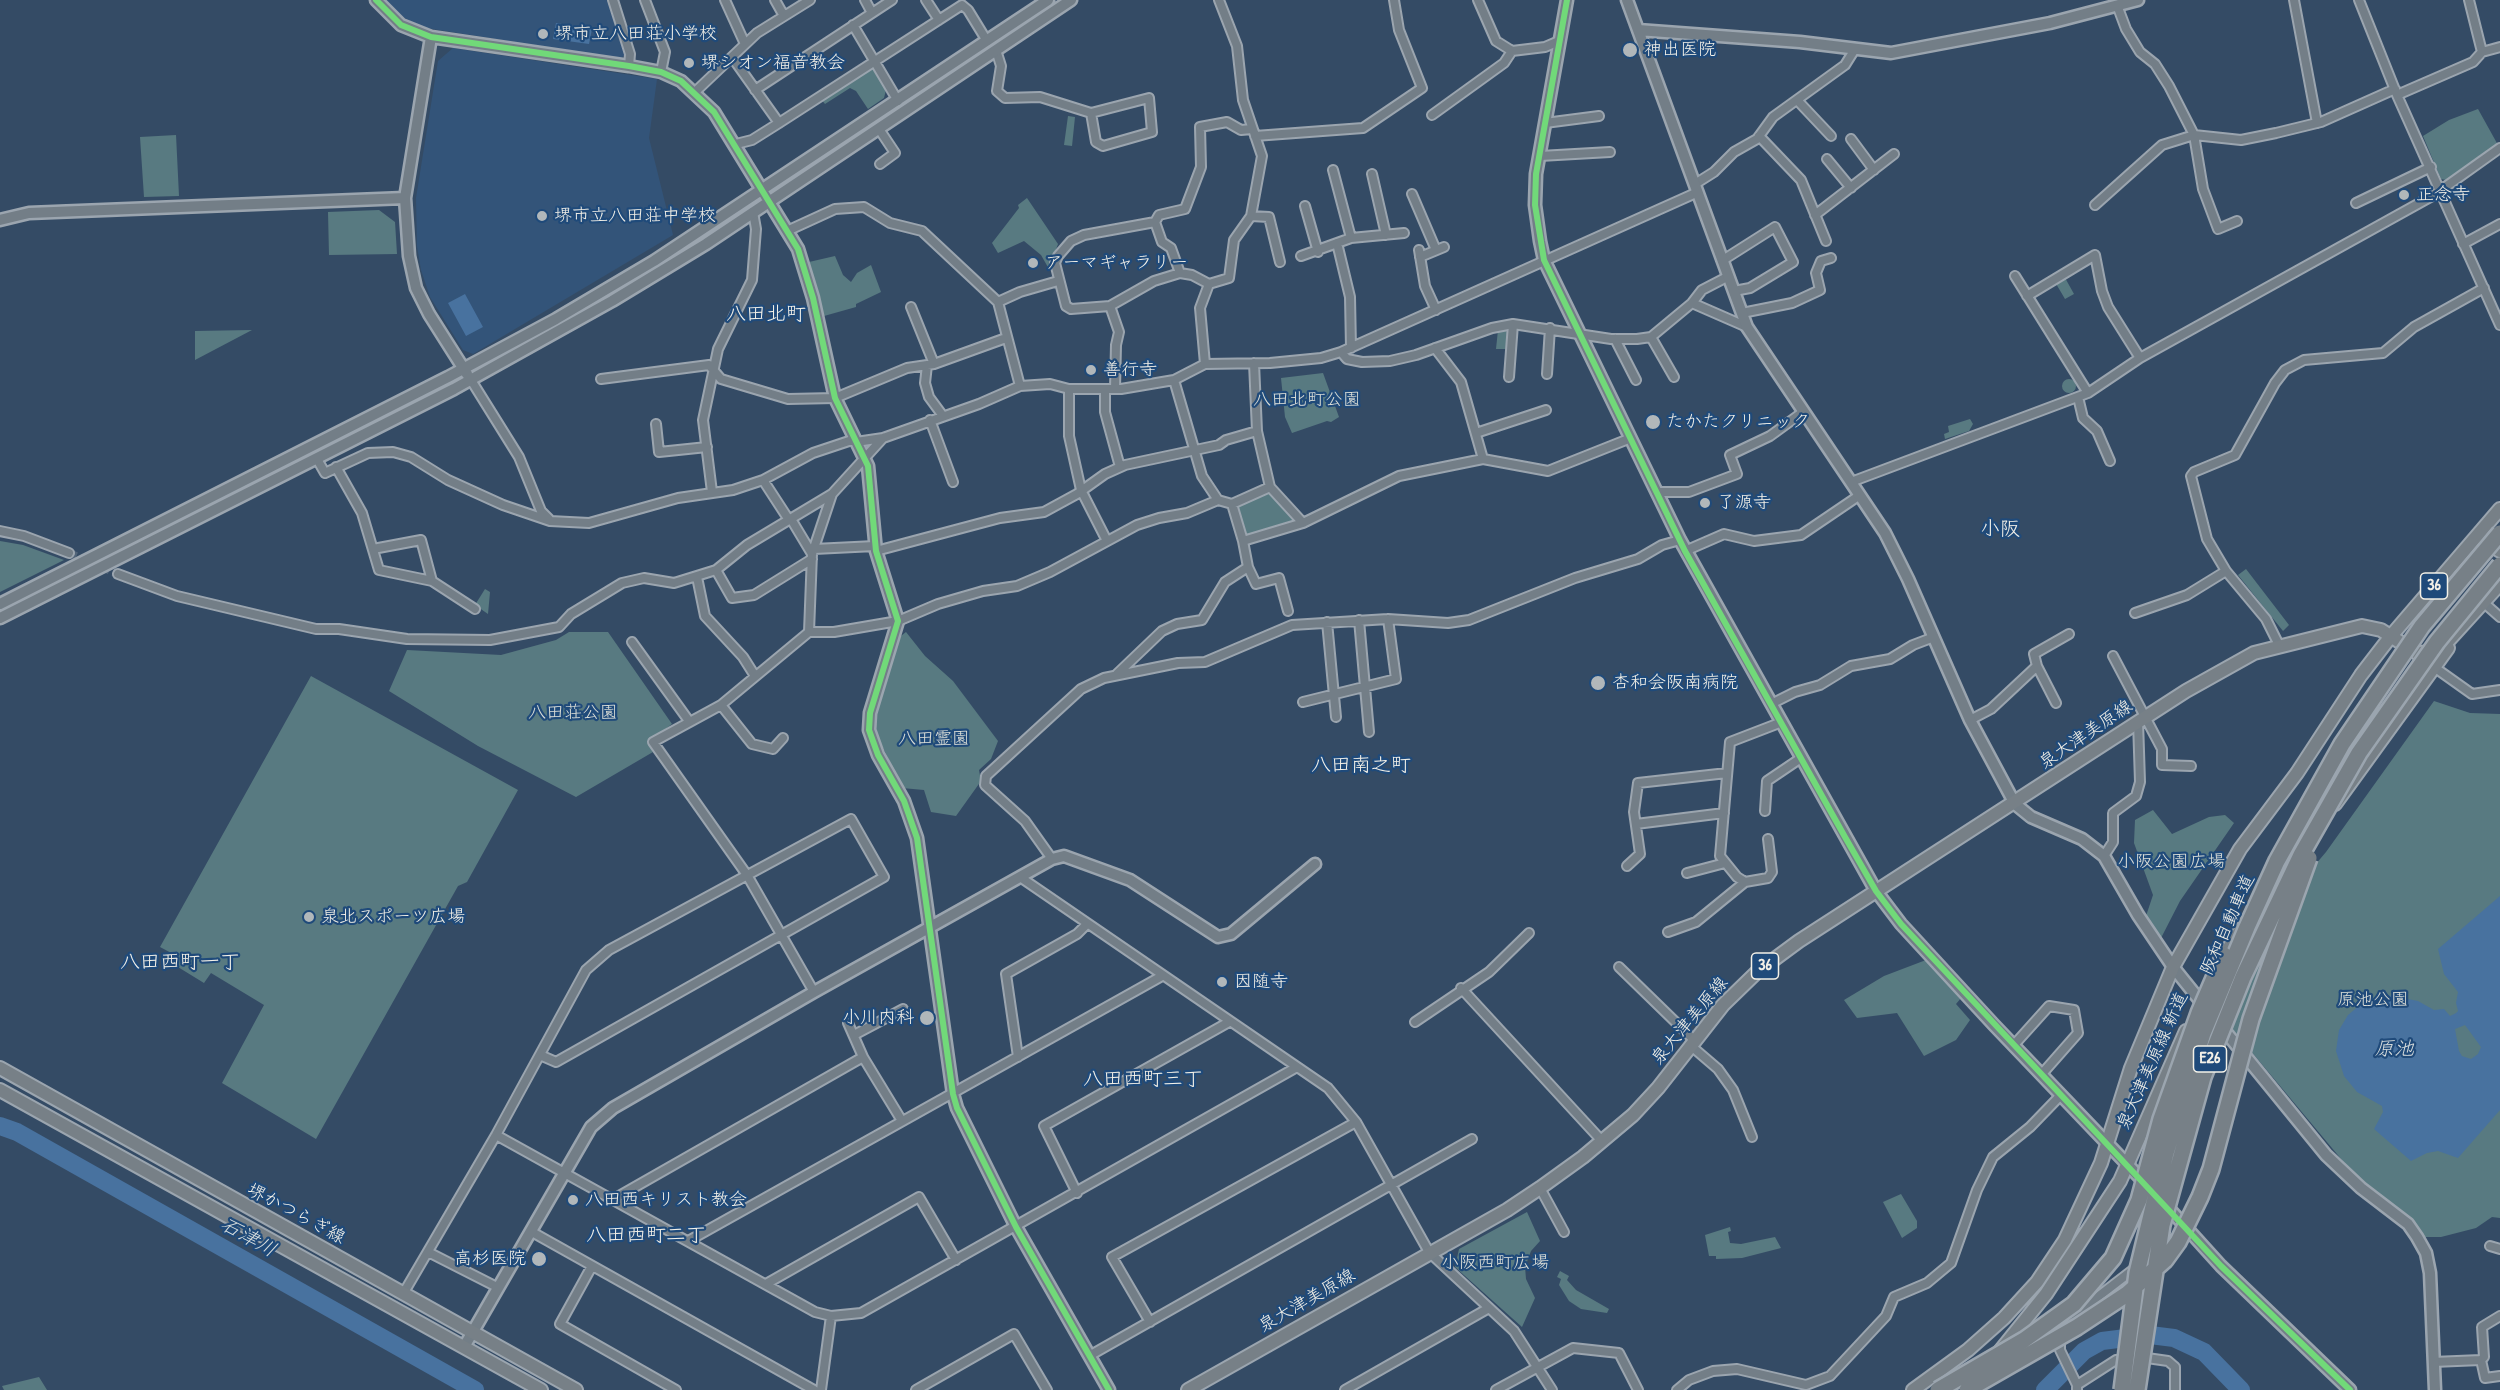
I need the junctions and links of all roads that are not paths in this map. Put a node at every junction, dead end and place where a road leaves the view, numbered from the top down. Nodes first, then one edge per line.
1 (376, 0) edge
2 (613, 0) edge
3 (645, 0) edge
4 (725, 0) edge
5 (775, 0) edge
6 (810, 0) edge
7 (864, 0) edge
8 (892, 0) edge
9 (926, 0) edge
10 (1048, 0) edge
11 (1071, 0) edge
12 (1219, 0) edge
13 (1394, 0) edge
14 (1478, 0) edge
15 (1566, 0) edge
16 (1628, 0) edge
17 (2138, 0) edge
18 (2294, 0) edge
19 (2359, 0) edge
20 (2469, 0) edge
21 (962, 1) edge
22 (2117, 5) junction
23 (872, 13) junction
24 (784, 16) junction
25 (939, 20) junction
26 (853, 25) junction
27 (1638, 30) junction
28 (431, 37) junction
29 (987, 41) junction
30 (1559, 41) junction
31 (745, 44) junction
32 (2500, 47) edge
33 (1855, 49) junction
34 (996, 50) junction
35 (1512, 51) junction
36 (2482, 52) junction
37 (732, 57) junction
38 (874, 62) junction
39 (629, 66) junction
40 (661, 72) junction
41 (755, 90) junction
42 (695, 92) junction
43 (2396, 92) junction
44 (898, 100) junction
45 (1797, 100) junction
46 (1090, 113) junction
47 (1432, 116) dead end
48 (1599, 116) dead end
49 (779, 123) junction
50 (1545, 123) junction
51 (2317, 123) junction
52 (879, 129) junction
53 (1254, 133) junction
54 (2194, 135) junction
55 (1759, 136) junction
56 (1831, 136) dead end
57 (1851, 139) dead end
58 (736, 144) junction
59 (2500, 148) edge
60 (1610, 152) dead end
61 (1894, 154) dead end
62 (1540, 156) junction
63 (1827, 159) dead end
64 (880, 164) dead end
65 (2431, 167) junction
66 (1333, 170) dead end
67 (1874, 170) junction
68 (1372, 174) dead end
69 (1696, 188) junction
70 (1851, 188) junction
71 (763, 189) junction
72 (2440, 190) junction
73 (1412, 194) dead end
74 (405, 198) junction
75 (769, 201) junction
76 (2356, 203) dead end
77 (2095, 205) dead end
78 (1305, 206) dead end
79 (753, 213) junction
80 (1815, 215) junction
81 (1251, 216) junction
82 (0, 220) edge
83 (2237, 221) dead end
84 (1155, 222) junction
85 (2500, 224) edge
86 (787, 231) junction
87 (1404, 233) dead end
88 (1386, 235) junction
89 (1351, 238) junction
90 (1826, 241) dead end
91 (1337, 243) junction
92 (2463, 244) junction
93 (1444, 247) dead end
94 (1436, 250) junction
95 (1318, 252) junction
96 (1301, 256) dead end
97 (1830, 258) dead end
98 (1544, 260) junction
99 (1723, 260) junction
100 (1280, 262) dead end
101 (1180, 273) junction
102 (1728, 276) junction
103 (2015, 276) dead end
104 (1058, 281) junction
105 (1209, 284) junction
106 (2484, 288) junction
107 (1734, 291) junction
108 (2027, 296) junction
109 (998, 302) junction
110 (1692, 303) junction
111 (1110, 306) junction
112 (912, 307) dead end
113 (1436, 310) junction
114 (1742, 314) junction
115 (1513, 324) junction
116 (2500, 325) edge
117 (1747, 327) junction
118 (1550, 328) junction
119 (1579, 332) junction
120 (1651, 337) junction
121 (1006, 338) junction
122 (1615, 339) junction
123 (1351, 348) junction
124 (1435, 348) junction
125 (1341, 352) junction
126 (2140, 358) junction
127 (1254, 363) junction
128 (931, 364) junction
129 (1205, 364) junction
130 (463, 369) junction
131 (715, 370) junction
132 (1547, 374) dead end
133 (1509, 377) dead end
134 (1674, 377) dead end
135 (601, 379) dead end
136 (471, 380) junction
137 (1174, 380) junction
138 (1636, 380) dead end
139 (1020, 386) junction
140 (1069, 389) junction
141 (1115, 389) junction
142 (1105, 390) junction
143 (2088, 393) junction
144 (2078, 397) junction
145 (836, 398) junction
146 (1546, 410) dead end
147 (1803, 412) junction
148 (943, 416) junction
149 (930, 420) junction
150 (656, 424) dead end
151 (1257, 431) junction
152 (1476, 433) junction
153 (884, 438) junction
154 (1631, 438) junction
155 (855, 440) junction
156 (707, 447) junction
157 (1194, 450) junction
158 (317, 459) junction
159 (1483, 459) junction
160 (864, 460) junction
161 (2110, 461) dead end
162 (336, 467) junction
163 (1120, 467) junction
164 (763, 480) junction
165 (953, 482) dead end
166 (1851, 482) junction
167 (1270, 487) junction
168 (1081, 490) junction
169 (712, 492) junction
170 (1656, 492) junction
171 (832, 494) junction
172 (1860, 495) junction
173 (1218, 500) junction
174 (1232, 504) junction
175 (2500, 509) edge
176 (550, 520) junction
177 (790, 520) junction
178 (1303, 523) junction
179 (0, 531) edge
180 (2500, 533) edge
181 (2477, 536) junction
182 (1107, 541) junction
183 (1244, 542) junction
184 (1683, 545) junction
185 (875, 548) junction
186 (373, 549) junction
187 (2500, 551) edge
188 (69, 554) tunnel mouth
189 (813, 554) junction
190 (2500, 565) edge
191 (1248, 567) junction
192 (716, 570) junction
193 (2226, 571) junction
194 (118, 574) tunnel mouth
195 (697, 577) junction
196 (432, 581) junction
197 (2500, 584) edge
198 (2483, 602) junction
199 (0, 604) edge
200 (475, 609) dead end
201 (1288, 611) dead end
202 (2135, 613) dead end
203 (2500, 617) edge
204 (0, 618) edge
205 (1388, 619) junction
206 (1359, 620) junction
207 (898, 621) junction
208 (1328, 622) junction
209 (809, 632) junction
210 (2069, 634) dead end
211 (2391, 636) junction
212 (1934, 637) junction
213 (632, 642) dead end
214 (2279, 645) junction
215 (2113, 656) dead end
216 (2037, 666) junction
217 (2434, 667) junction
218 (1116, 675) junction
219 (755, 676) junction
220 (1366, 686) junction
221 (2500, 690) edge
222 (1333, 694) junction
223 (1303, 702) dead end
224 (2056, 703) dead end
225 (1771, 704) junction
226 (721, 705) junction
227 (1336, 717) dead end
228 (2141, 719) junction
229 (1970, 720) junction
230 (689, 721) junction
231 (1782, 722) junction
232 (1369, 732) dead end
233 (783, 738) dead end
234 (2359, 753) junction
235 (1802, 758) junction
236 (2191, 766) dead end
237 (1727, 773) junction
238 (2015, 804) junction
239 (1765, 811) dead end
240 (1724, 813) junction
241 (1636, 824) junction
242 (1768, 839) dead end
243 (2104, 856) junction
244 (1052, 859) junction
245 (2277, 861) junction
246 (1725, 863) junction
247 (1315, 864) dead end
248 (1627, 866) dead end
249 (1688, 873) dead end
250 (747, 875) junction
251 (1020, 877) junction
252 (1745, 882) junction
253 (1876, 891) junction
254 (1087, 924) junction
255 (930, 927) junction
256 (1668, 932) dead end
257 (1529, 933) dead end
258 (782, 935) junction
259 (1619, 967) dead end
260 (2173, 967) junction
261 (1162, 976) junction
262 (1461, 988) junction
263 (814, 992) junction
264 (2199, 1000) junction
265 (903, 1009) dead end
266 (1229, 1022) junction
267 (1415, 1022) dead end
268 (848, 1023) dead end
269 (854, 1035) junction
270 (1692, 1042) junction
271 (2013, 1046) junction
272 (540, 1055) junction
273 (863, 1057) junction
274 (1018, 1057) junction
275 (1297, 1067) junction
276 (1, 1071) edge
277 (2041, 1075) junction
278 (0, 1090) edge
279 (953, 1094) junction
280 (2060, 1096) junction
281 (902, 1121) junction
282 (1356, 1122) junction
283 (496, 1135) junction
284 (1752, 1137) dead end
285 (1472, 1138) dead end
286 (1602, 1141) junction
287 (2107, 1144) junction
288 (2128, 1165) junction
289 (564, 1175) junction
290 (1393, 1184) junction
291 (1540, 1188) junction
292 (1077, 1193) junction
293 (612, 1200) junction
294 (2185, 1225) junction
295 (1016, 1227) junction
296 (532, 1232) junction
297 (1564, 1232) dead end
298 (690, 1240) junction
299 (2490, 1246) dead end
300 (2500, 1249) edge
301 (428, 1252) junction
302 (1429, 1252) junction
303 (956, 1260) junction
304 (592, 1266) junction
305 (766, 1284) junction
306 (497, 1287) junction
307 (404, 1294) junction
308 (1489, 1308) junction
309 (831, 1316) junction
310 (2500, 1316) edge
311 (1150, 1322) junction
312 (472, 1332) junction
313 (464, 1347) junction
314 (1089, 1356) junction
315 (2481, 1360) junction
316 (2433, 1362) junction
317 (1537, 1367) junction
318 (2500, 1376) edge
319 (1806, 1385) junction
320 (2077, 1388) edge
321 (542, 1390) edge
322 (576, 1390) edge
323 (676, 1390) edge
324 (814, 1390) edge
325 (820, 1390) edge
326 (916, 1390) edge
327 (1047, 1390) edge
328 (1109, 1390) edge
329 (1188, 1390) edge
330 (1345, 1390) edge
331 (1496, 1390) edge
332 (1552, 1390) edge
333 (1638, 1390) edge
334 (1677, 1390) edge
335 (1816, 1390) edge
336 (1913, 1390) edge
337 (1938, 1390) edge
338 (1966, 1390) edge
339 (2122, 1390) edge
340 (2138, 1390) edge
341 (2175, 1390) edge
342 (2350, 1390) edge
343 (2435, 1390) edge

1 - 28 street
2 - 39 street
3 - 40 street
4 - 31 street
5 - 24 street
6 - 24 street
7 - 23 street
8 - 23 street
9 - 25 street
10 - 29 street
11 - 34 street
12 - 53 street
13 - 53 street
14 - 35 street
15 - 30 street
16 - 27 street
17 - 22 street
18 - 51 street
19 - 43 street
20 - 36 street
21 - 25 street
21 - 29 street
22 - 33 street
22 - 54 street
23 - 26 street
24 - 31 street
25 - 38 street
26 - 38 street
26 - 41 street
27 - 33 street
27 - 69 street
28 - 39 street
28 - 74 street
29 - 44 street
30 - 35 street
30 - 50 street
31 - 37 street
32 - 36 street
33 - 45 street
34 - 46 street
34 - 52 street
35 - 47 street
36 - 43 street
37 - 41 street
37 - 42 street
38 - 44 street
38 - 49 street
39 - 40 street
40 - 42 street
41 - 49 street
42 - 58 street
43 - 51 street
43 - 65 street
44 - 71 street
45 - 55 street
45 - 56 street
46 - 46 street
48 - 50 street
49 - 58 street
50 - 62 street
51 - 54 street
52 - 64 street
52 - 75 street
53 - 81 street
53 - 84 street
54 - 77 street
54 - 83 street
55 - 69 street
55 - 80 street
57 - 67 street
58 - 71 street
59 - 72 street
60 - 62 street
61 - 67 street
62 - 98 street
63 - 70 street
65 - 72 street
65 - 76 street
66 - 89 street
67 - 70 street
68 - 88 street
69 - 98 street
69 - 99 street
70 - 80 street
71 - 75 street
71 - 130 street
72 - 92 street
72 - 126 street
73 - 94 street
74 - 82 street
74 - 130 street
75 - 79 street
75 - 86 street
78 - 95 street
79 - 131 street
79 - 136 street
80 - 90 street
81 - 100 street
81 - 105 street
84 - 101 street
84 - 104 street
85 - 92 street
86 - 109 street
86 - 145 street
87 - 88 street
88 - 89 street
89 - 91 street
91 - 95 street
91 - 123 street
92 - 106 street
93 - 94 street
94 - 113 street
95 - 96 street
97 - 114 street
98 - 113 street
98 - 119 street
99 - 102 street
99 - 107 street
101 - 105 street
101 - 111 street
102 - 107 street
102 - 110 street
103 - 108 street
104 - 109 street
104 - 111 street
105 - 129 street
106 - 116 street
106 - 193 street
107 - 114 street
108 - 126 street
108 - 143 street
109 - 121 street
110 - 117 street
110 - 120 street
111 - 141 street
112 - 128 street
113 - 123 street
114 - 117 street
115 - 118 street
115 - 124 street
115 - 133 street
117 - 147 street
118 - 119 street
118 - 132 street
119 - 122 street
119 - 154 street
120 - 122 street
120 - 134 street
121 - 128 street
121 - 139 street
122 - 138 street
123 - 125 street
124 - 125 street
124 - 152 street
125 - 127 street
126 - 143 street
127 - 129 street
127 - 151 street
128 - 145 street
128 - 148 street
129 - 137 street
130 - 136 street
130 - 199 street
131 - 135 street
131 - 145 street
131 - 156 street
136 - 158 street
136 - 176 street
137 - 141 street
137 - 157 street
139 - 140 street
139 - 148 street
140 - 142 street
140 - 168 street
141 - 142 street
142 - 163 street
143 - 144 street
144 - 161 street
144 - 166 street
145 - 155 street
146 - 152 street
147 - 166 street
147 - 170 street
148 - 149 street
149 - 153 street
149 - 165 street
150 - 156 street
151 - 157 street
151 - 167 street
152 - 159 street
153 - 155 street
153 - 160 street
154 - 159 street
154 - 170 street
155 - 160 street
155 - 164 street
156 - 169 street
157 - 163 street
157 - 173 street
158 - 162 street
158 - 204 street
159 - 178 street
160 - 171 street
160 - 185 street
162 - 176 street
162 - 186 street
163 - 168 street
164 - 169 street
164 - 177 street
166 - 172 street
167 - 174 street
167 - 178 street
168 - 182 street
168 - 185 street
169 - 176 street
170 - 184 street
171 - 177 street
171 - 189 street
172 - 184 street
172 - 212 street
173 - 174 street
173 - 182 street
174 - 183 street
175 - 181 main road, 36
177 - 189 street
177 - 192 street
178 - 183 street
179 - 188 street
180 - 245 highway, 阪和自動車道 / E26, bridge
181 - 187 main road
181 - 211 main road, 36
182 - 207 street
183 - 191 street
184 - 205 street
184 - 225 street
185 - 189 street
185 - 207 street
186 - 196 street
186 - 196 street
189 - 192 street
189 - 209 street
190 - 234 highway, 阪和自動車道 / E26, bridge
191 - 201 street
191 - 218 street
192 - 195 street
193 - 202 street
193 - 214 street
194 - 195 street
195 - 219 street
196 - 200 street
197 - 198 main road, 泉大津美原線 / 36
198 - 203 street
198 - 211 main road, 泉大津美原線 / 36
198 - 217 main road, 泉大津美原線 新道 / 36
205 - 206 street
205 - 220 street
206 - 208 street
206 - 220 street
207 - 209 street
207 - 255 street
208 - 218 street
208 - 222 street
209 - 219 street
210 - 216 street
211 - 214 main road, 泉大津美原線 / 36
211 - 260 main road, 泉大津美原線 新道 / 36
212 - 225 street
212 - 229 street
213 - 230 street
214 - 228 main road, 泉大津美原線 / 36
215 - 228 street
216 - 224 street
216 - 229 street
217 - 221 street
217 - 264 main road, 泉大津美原線 新道 / 36
218 - 244 street
219 - 226 street
220 - 222 street
220 - 232 street
222 - 223 street
222 - 227 street
225 - 231 street
226 - 230 street
226 - 233 street
228 - 236 street
228 - 238 main road, 泉大津美原線 / 36
228 - 243 street
229 - 238 street
230 - 250 street
231 - 235 street
231 - 237 street
234 - 338 highway, bridge
234 - 340 highway, 阪和自動車道 / E26, bridge
235 - 239 street
235 - 253 street
237 - 240 street
237 - 241 street
238 - 243 street
238 - 253 main road, 泉大津美原線 / 36
240 - 241 street
240 - 246 street
241 - 248 street
242 - 252 street
243 - 260 street
244 - 247 street
244 - 251 street
245 - 337 highway, bridge
245 - 339 highway, 阪和自動車道 / E26, bridge
246 - 249 street
246 - 252 street
250 - 258 street
250 - 258 street
250 - 272 street
251 - 254 street
251 - 255 street
252 - 256 street
253 - 270 main road, 泉大津美原線 / 36
253 - 271 street
254 - 261 street
254 - 274 street
255 - 263 street
255 - 279 street
257 - 262 street
258 - 263 street
258 - 272 street
259 - 270 street
260 - 264 street
260 - 287 main road, 泉大津美原線 新道 / 36
261 - 266 street
261 - 274 street
262 - 267 street
262 - 286 street
263 - 289 street
264 - 288 main road, 泉大津美原線 新道 / 36
264 - 316 street
265 - 269 street
266 - 275 street
266 - 292 street
268 - 269 street
269 - 273 street
270 - 284 street
270 - 286 main road, 泉大津美原線 / 36
271 - 277 street
271 - 277 street
272 - 283 street
273 - 281 street
273 - 293 street
274 - 279 street
275 - 282 street
275 - 292 street
276 - 307 main road, 堺かつらぎ線
277 - 280 street
278 - 313 main road, 堺かつらぎ線
279 - 281 street
279 - 295 street
280 - 287 street
280 - 319 street
281 - 298 street
282 - 290 street
282 - 311 street
283 - 289 street
283 - 301 street
285 - 290 street
286 - 291 main road, 泉大津美原線 / 36
287 - 288 street
287 - 336 main road, 泉大津美原線 新道 / 36
288 - 294 street
288 - 338 main road, 泉大津美原線 新道 / 36
289 - 293 street
289 - 296 street
290 - 302 street
290 - 311 street
291 - 297 street
291 - 302 main road, 泉大津美原線 / 36
292 - 295 street
293 - 298 street
294 - 320 street
294 - 342 street
295 - 303 street
295 - 314 street
296 - 304 street
296 - 306 street
298 - 305 street
299 - 300 street
301 - 306 street
301 - 307 street
302 - 308 street
302 - 329 main road, 泉大津美原線 / 36
303 - 305 street
303 - 309 street
304 - 323 street
304 - 324 street
305 - 309 street
306 - 312 street
307 - 312 main road, 堺かつらぎ線
308 - 317 street
308 - 330 street
309 - 325 street
310 - 315 street
311 - 314 street
312 - 313 street
312 - 322 main road, 堺かつらぎ線
313 - 321 main road, 堺かつらぎ線
314 - 328 street
315 - 316 street
315 - 318 street
316 - 343 street
317 - 331 street
317 - 332 street
317 - 333 street
319 - 334 street
319 - 335 street
320 - 341 street
326 - 327 street

